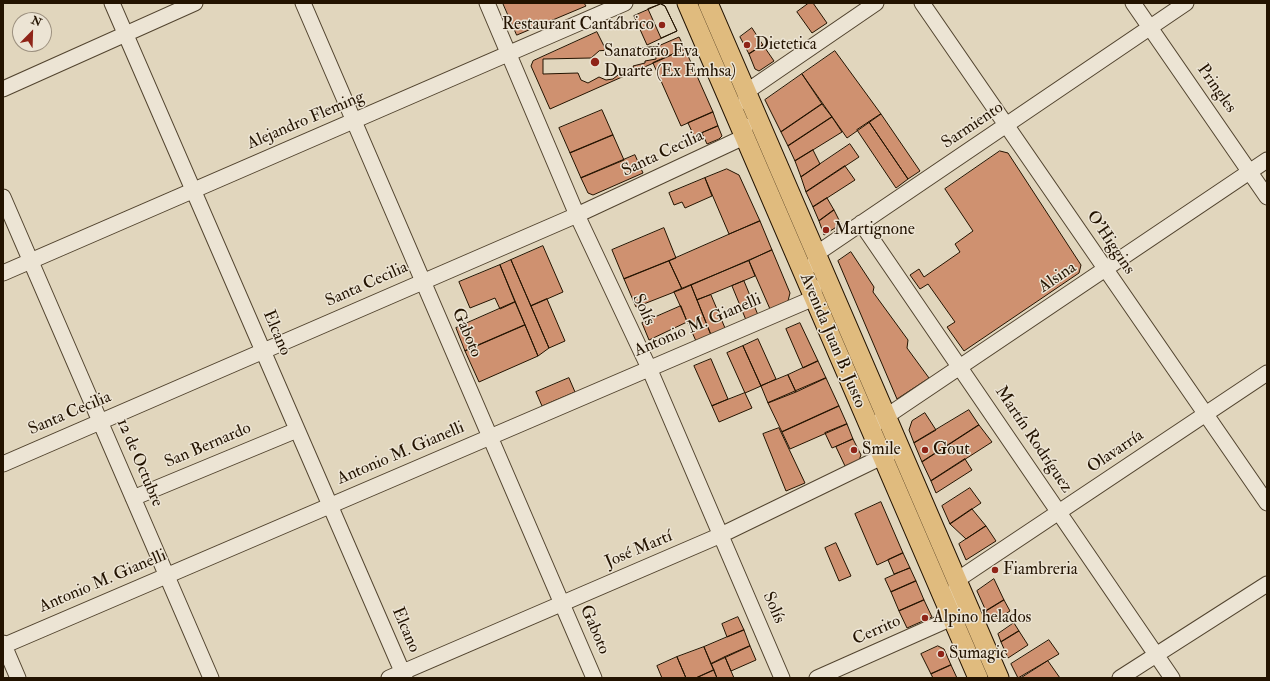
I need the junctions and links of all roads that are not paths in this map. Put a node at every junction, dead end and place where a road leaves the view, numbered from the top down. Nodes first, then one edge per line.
1 (112, 3) edge
2 (195, 3) edge
3 (302, 3) edge
4 (487, 3) edge
5 (625, 3) edge
6 (686, 3) edge
7 (708, 3) edge
8 (876, 3) edge
9 (922, 3) edge
10 (1133, 3) edge
11 (1186, 3) edge
12 (1150, 28) junction
13 (126, 34) junction
14 (508, 54) junction
15 (3, 88) edge
16 (746, 92) junction
17 (353, 121) junction
18 (1008, 126) junction
19 (744, 137) junction
20 (1267, 160) edge
21 (1250, 172) junction
22 (194, 190) junction
23 (3, 197) edge
24 (1267, 197) edge
25 (577, 215) junction
26 (862, 224) junction
27 (816, 254) junction
28 (31, 261) junction
29 (1105, 270) junction
30 (3, 273) edge
31 (423, 281) junction
32 (814, 298) junction
33 (263, 351) junction
34 (960, 367) junction
35 (649, 368) junction
36 (1267, 374) edge
37 (1206, 415) junction
38 (886, 418) junction
39 (100, 422) junction
40 (869, 426) junction
41 (297, 430) junction
42 (490, 436) junction
43 (900, 448) junction
44 (882, 457) junction
45 (3, 464) edge
46 (133, 498) junction
47 (1267, 503) edge
48 (330, 505) junction
49 (1059, 513) junction
50 (721, 535) junction
51 (167, 575) junction
52 (957, 580) junction
53 (1267, 584) edge
54 (562, 603) junction
55 (952, 618) junction
56 (3, 645) edge
57 (1156, 655) junction
58 (399, 676) edge
59 (18, 678) edge
60 (211, 678) edge
61 (594, 678) edge
62 (782, 678) edge
63 (817, 678) edge
64 (978, 678) edge
65 (999, 678) edge
66 (1120, 678) edge
67 (1172, 678) edge

1 - 13 street, Elcano
2 - 13 street
3 - 17 street, Gaboto
4 - 14 street, Solís
5 - 14 street, Alejandro Fleming
6 - 19 main road, Avenida Juan B. Justo
7 - 16 main road, Avenida Juan B. Justo
8 - 16 street
9 - 18 street, O'Higgins
10 - 12 street, Pringles
11 - 12 street, Sarmiento
12 - 18 street, Sarmiento
12 - 21 street, Pringles
13 - 15 street
13 - 22 street, Elcano
14 - 17 street, Alejandro Fleming
14 - 25 street, Solís
16 - 19 street
16 - 27 main road, Avenida Juan B. Justo
17 - 22 street, Alejandro Fleming
17 - 31 street, Gaboto
18 - 26 street, Sarmiento
18 - 29 street, O'Higgins
19 - 25 street, Santa Cecilia
19 - 32 main road, Avenida Juan B. Justo
20 - 21 street, Alsina
21 - 24 street, Pringles
21 - 29 street, Alsina
22 - 28 street, Alejandro Fleming
22 - 33 street, Elcano
23 - 28 street, 12 de Octubre
25 - 31 street, Santa Cecilia
25 - 35 street, Solís
26 - 27 street, Sarmiento
26 - 34 street, Martín Rodríguez
27 - 32 street
27 - 38 main road, Avenida Juan B. Justo
28 - 30 street, Alejandro Fleming
28 - 39 street, 12 de Octubre
29 - 34 street, Alsina
29 - 37 street, O'Higgins
31 - 33 street, Santa Cecilia
31 - 42 street, Gaboto
32 - 35 street, Antonio M. Gianelli
32 - 40 main road, Avenida Juan B. Justo
33 - 39 street, Santa Cecilia
33 - 41 street, Elcano
34 - 38 street, Alsina
34 - 49 street, Martín Rodríguez
35 - 42 street, Antonio M. Gianelli
35 - 50 street, Solís
36 - 37 street, Olavarría
37 - 47 street, O'Higgins
37 - 49 street, Olavarría
38 - 40 street, Alsina
38 - 43 main road, Avenida Juan B. Justo
39 - 45 street, Santa Cecilia
39 - 46 street, 12 de Octubre
40 - 44 main road, Avenida Juan B. Justo
41 - 46 street, San Bernardo
41 - 48 street, Elcano
42 - 48 street, Antonio M. Gianelli
42 - 54 street, Gaboto
43 - 44 street, José Martí
43 - 52 main road, Avenida Juan B. Justo
44 - 50 street, José Martí
44 - 55 main road, Avenida Juan B. Justo
46 - 51 street, 12 de Octubre
48 - 51 street, Antonio M. Gianelli
48 - 58 street, Elcano
49 - 52 street, Olavarría
49 - 57 street, Martín Rodríguez
50 - 54 street, José Martí
50 - 62 street, Solís
51 - 56 street, Antonio M. Gianelli
51 - 60 street, 12 de Octubre
52 - 55 street
52 - 65 main road, Avenida Juan B. Justo
53 - 57 street
54 - 58 street, José Martí
54 - 61 street, Gaboto
55 - 63 street, Cerrito
55 - 64 main road, Avenida Juan B. Justo
56 - 59 street
57 - 66 street
57 - 67 street, Martín Rodríguez

